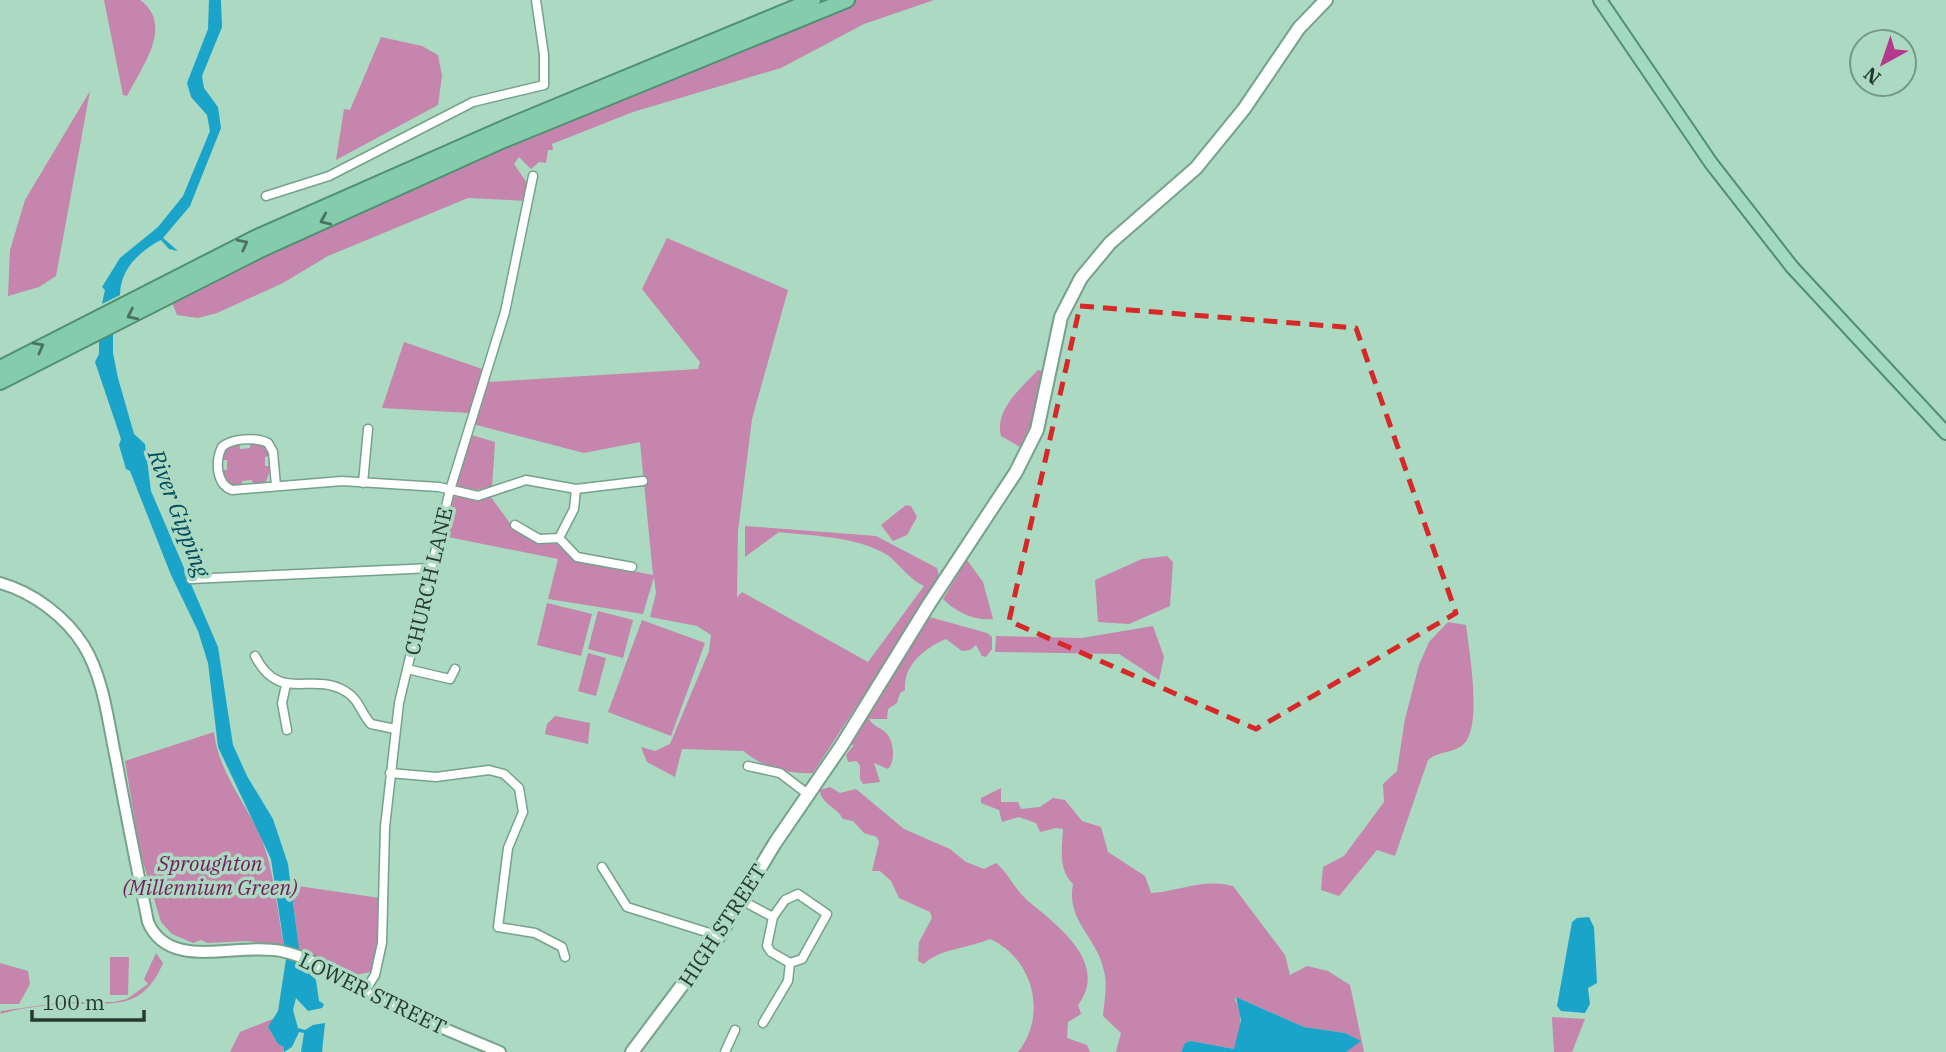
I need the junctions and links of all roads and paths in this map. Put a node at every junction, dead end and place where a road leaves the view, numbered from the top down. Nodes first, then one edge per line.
1 (536, 0) edge
2 (813, 0) edge
3 (847, 0) edge
4 (1326, 0) edge
5 (1600, 0) edge
6 (506, 134) junction
7 (533, 176) dead end
8 (266, 196) dead end
9 (79, 333) junction
10 (0, 368) edge
11 (0, 382) edge
12 (368, 429) dead end
13 (1946, 433) edge
14 (643, 481) dead end
15 (363, 483) junction
16 (276, 486) junction
17 (576, 489) junction
18 (450, 490) junction
19 (515, 525) dead end
20 (559, 538) junction
21 (632, 567) dead end
22 (432, 568) junction
23 (191, 579) dead end
24 (0, 583) edge
25 (255, 656) dead end
26 (407, 669) junction
27 (455, 669) dead end
28 (286, 685) junction
29 (395, 729) junction
30 (287, 730) dead end
31 (748, 766) dead end
32 (390, 773) junction
33 (809, 795) junction
34 (602, 867) dead end
35 (741, 900) junction
36 (773, 918) junction
37 (719, 936) junction
38 (565, 957) dead end
39 (790, 963) junction
40 (365, 991) junction
41 (763, 1023) dead end
42 (735, 1030) dead end
43 (500, 1052) edge
44 (632, 1052) edge
45 (725, 1052) edge

1 - 8 street
2 - 6 highway
3 - 6 highway
4 - 33 main road, HIGH STREET
5 - 13 main road
6 - 9 highway
7 - 18 street, CHURCH LANE
10 -> 9 highway
9 - 11 highway
12 - 15 street
14 - 17 street
15 - 16 street
15 - 18 street
16 - 16 street
17 - 18 street
17 - 20 street
18 - 22 street, CHURCH LANE
19 - 20 street
20 - 21 street
22 - 23 street
22 - 26 street, CHURCH LANE
24 - 40 street, LOWER STREET
25 - 28 street
26 - 27 street
26 - 29 street, CHURCH LANE
28 - 29 street
28 - 30 street
29 - 32 street, CHURCH LANE
31 - 33 street
32 - 38 street
32 - 40 street, CHURCH LANE
33 - 35 main road, HIGH STREET
34 - 37 street
35 - 36 street
35 - 37 main road, HIGH STREET
36 - 39 street
36 - 39 street
37 - 44 main road, HIGH STREET
39 - 41 street
40 - 43 street, LOWER STREET
42 - 45 street

